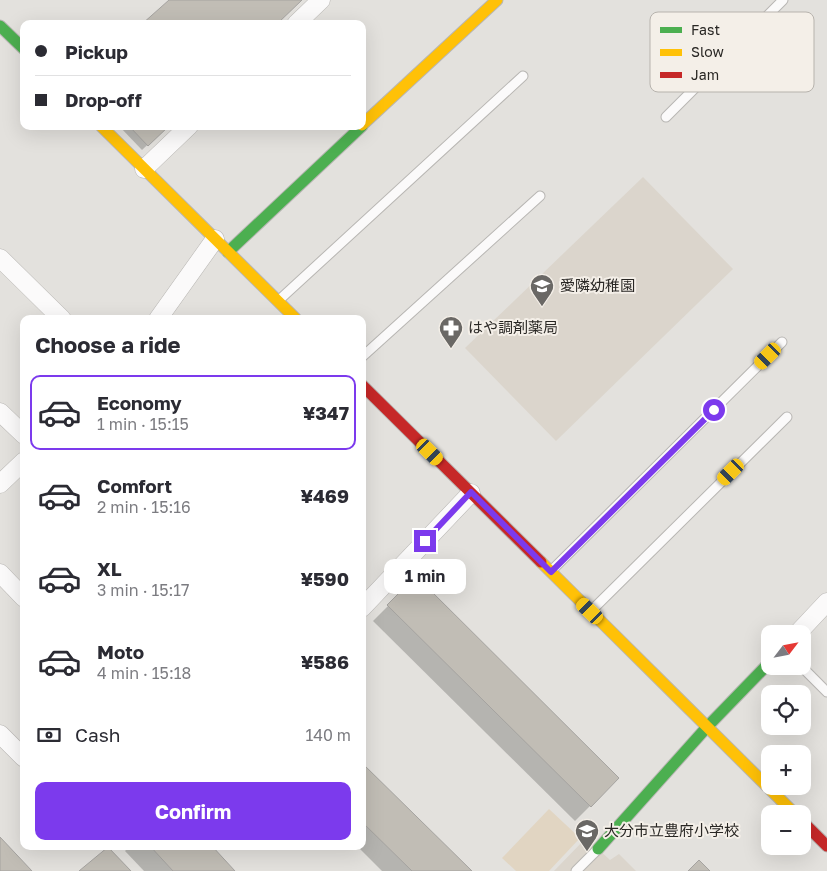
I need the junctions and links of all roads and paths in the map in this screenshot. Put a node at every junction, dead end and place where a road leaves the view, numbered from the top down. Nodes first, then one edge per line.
1 (321, 0) edge
2 (497, 0) edge
3 (783, 0) edge
4 (771, 12) edge
5 (300, 20) edge
6 (0, 26) edge
7 (20, 45) edge
8 (523, 76) dead end
9 (691, 92) edge
10 (666, 117) dead end
11 (366, 122) edge
12 (106, 130) edge
13 (185, 130) edge
14 (358, 130) edge
15 (144, 169) junction
16 (540, 196) dead end
17 (215, 239) junction
18 (228, 252) junction
19 (0, 258) edge
20 (278, 301) junction
21 (58, 315) edge
22 (161, 315) edge
23 (292, 315) edge
24 (782, 342) dead end
25 (366, 353) edge
26 (366, 389) edge
27 (0, 412) edge
28 (787, 417) dead end
29 (20, 431) edge
30 (20, 465) edge
31 (0, 484) edge
32 (471, 492) junction
33 (551, 572) junction
34 (0, 573) edge
35 (20, 594) edge
36 (827, 602) edge
37 (366, 604) edge
38 (590, 611) junction
39 (805, 625) edge
40 (761, 671) edge
41 (810, 675) edge
42 (827, 692) edge
43 (707, 727) junction
44 (0, 734) edge
45 (20, 754) edge
46 (786, 805) edge
47 (811, 830) edge
48 (827, 846) edge
49 (598, 849) joint
50 (576, 871) edge

1 - 5 street
2 - 11 street
3 - 4 lane
6 - 7 street
8 - 20 lane
9 - 10 lane
12 - 15 street
13 - 15 street
14 - 18 street
15 - 17 street
16 - 25 lane
17 - 18 street
17 - 22 street
18 - 20 street
19 - 21 street
20 - 23 street
24 - 33 lane
26 - 32 street
27 - 29 street
28 - 38 lane
30 - 31 street
32 - 33 street
32 - 37 street
33 - 38 street
34 - 35 street
36 - 39 street
38 - 43 street
40 - 43 street
41 - 42 lane
43 - 46 street
43 - 49 street
44 - 45 street
47 - 48 street
49 - 50 lane

